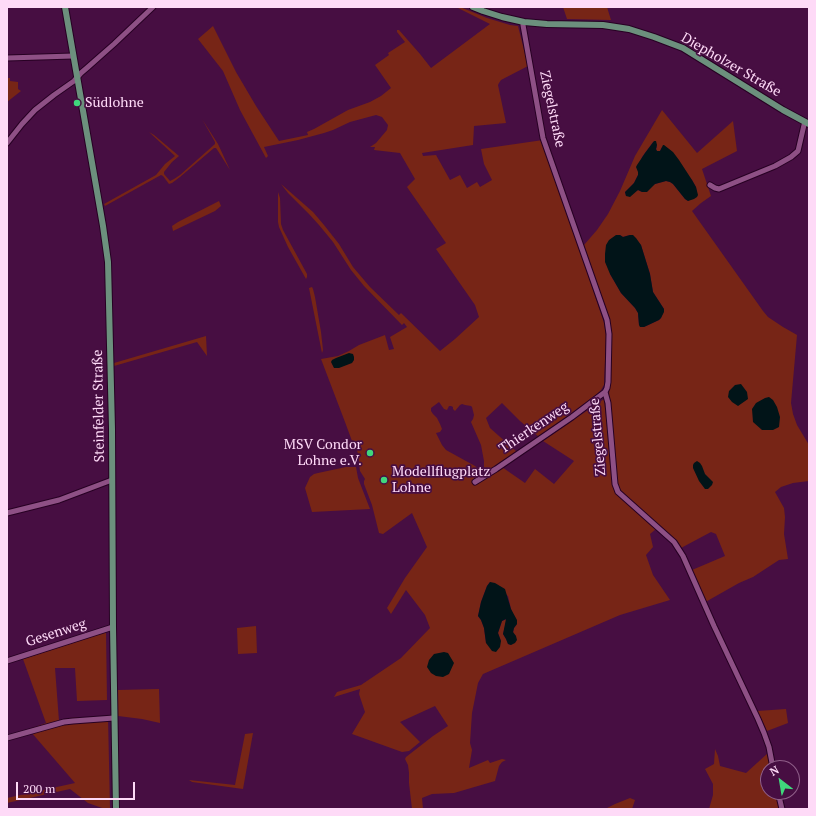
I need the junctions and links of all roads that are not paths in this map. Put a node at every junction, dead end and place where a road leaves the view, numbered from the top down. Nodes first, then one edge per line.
1 (65, 7) edge
2 (153, 7) edge
3 (473, 7) edge
4 (524, 22) junction
5 (73, 56) junction
6 (7, 58) edge
7 (77, 77) junction
8 (807, 123) edge
9 (7, 143) edge
10 (710, 185) dead end
11 (605, 392) junction
12 (112, 480) junction
13 (475, 482) dead end
14 (7, 513) edge
15 (113, 627) junction
16 (7, 661) edge
17 (114, 718) junction
18 (7, 738) edge
19 (771, 760) edge
20 (116, 809) edge

1 - 5 main road, Steinfelder Straße
2 - 7 street
3 - 4 main road, Diepholzer Straße
4 - 8 main road, Diepholzer Straße
4 - 11 street, Ziegelstraße
5 - 6 street
5 - 7 main road, Steinfelder Straße
7 - 9 street
7 - 12 main road, Steinfelder Straße
8 - 10 street
11 - 13 street, Thierkenweg
11 - 19 street, Ziegelstraße
12 - 14 street
12 - 15 main road, Steinfelder Straße
15 - 16 street, Gesenweg
15 - 17 main road, Steinfelder Straße
17 - 18 street
17 - 20 main road, Steinfelder Straße

